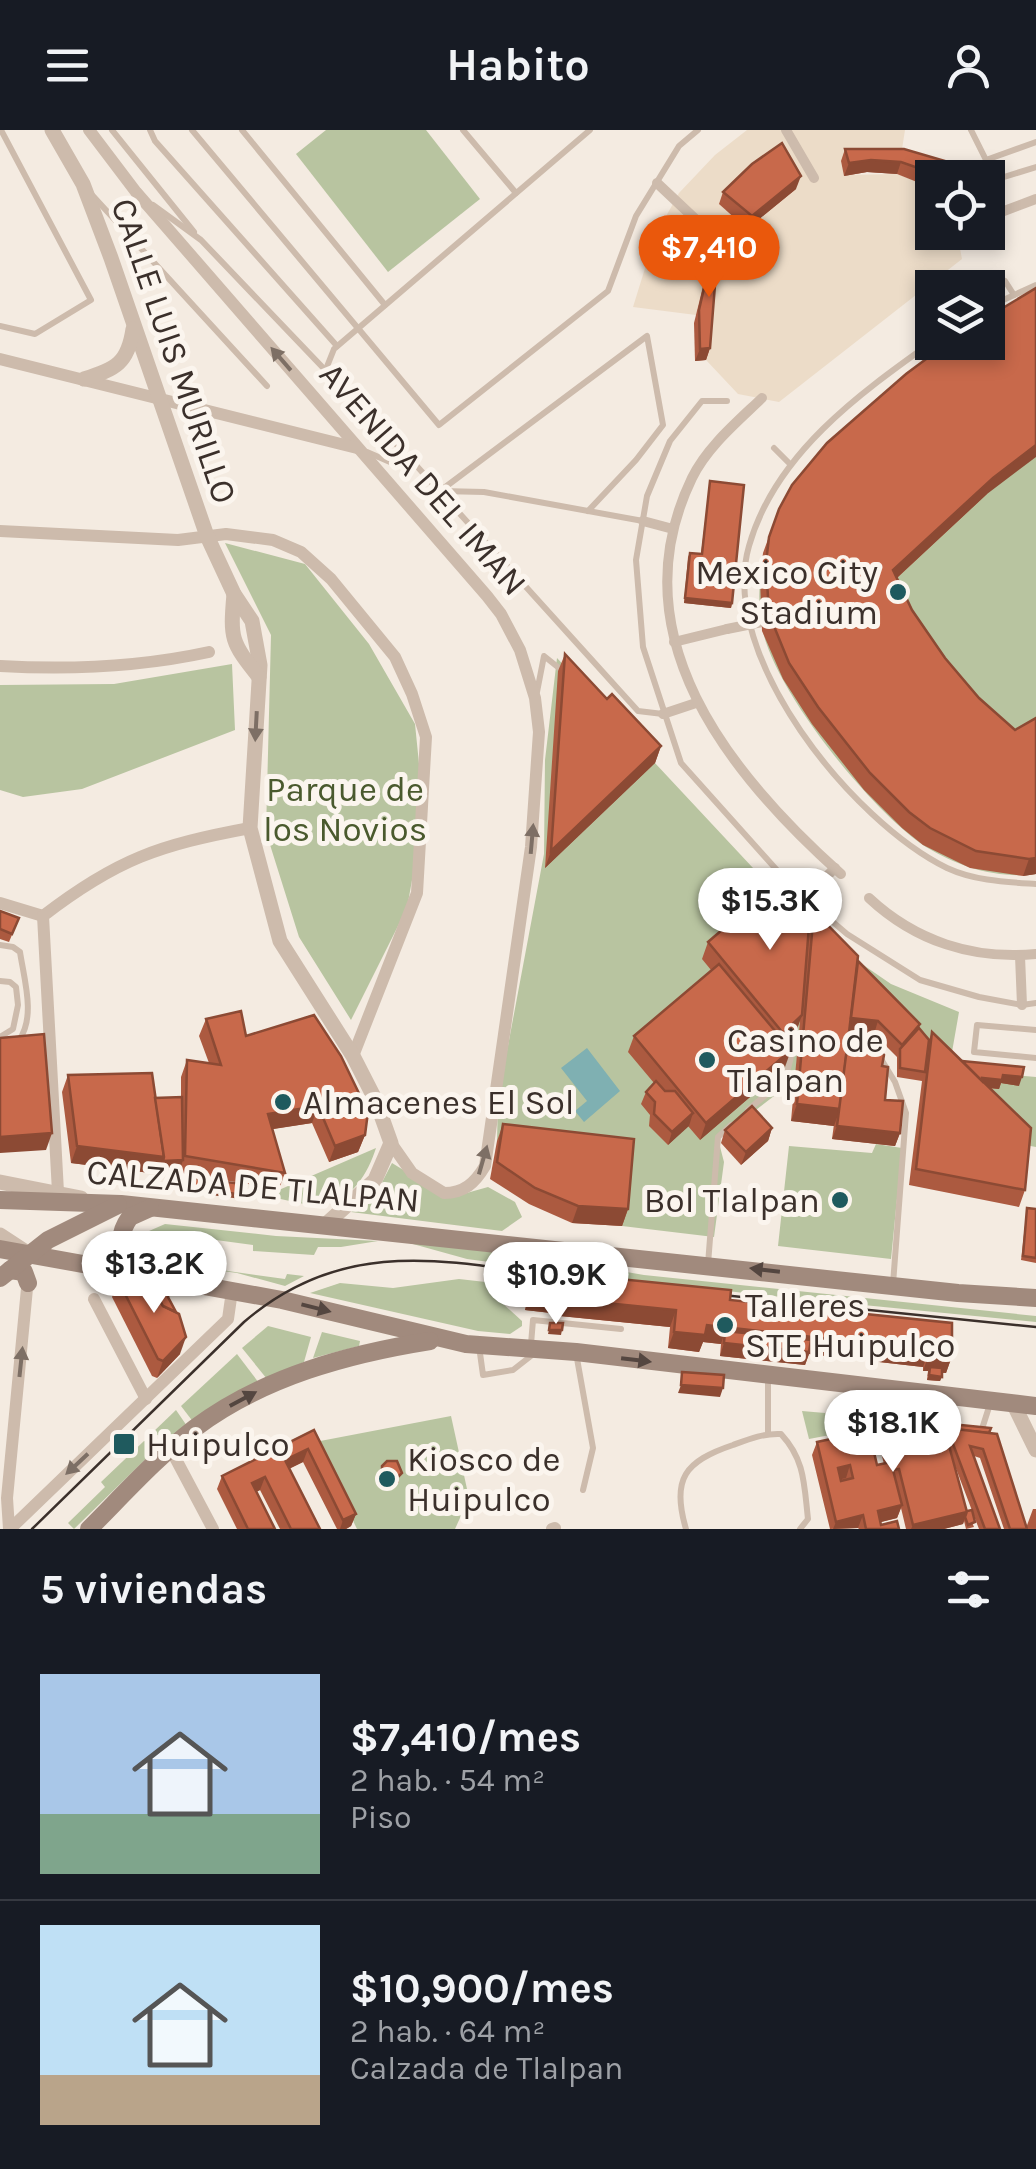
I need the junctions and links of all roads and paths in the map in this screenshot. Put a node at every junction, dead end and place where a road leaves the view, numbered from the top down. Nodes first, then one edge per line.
1 (1, 130) edge
2 (52, 130) edge
3 (89, 130) edge
4 (112, 130) edge
5 (150, 130) edge
6 (192, 130) edge
7 (242, 130) edge
8 (463, 130) edge
9 (590, 130) edge
10 (698, 130) edge
11 (786, 130) edge
12 (971, 130) edge
13 (1036, 142) edge
14 (1036, 167) edge
15 (1005, 177) edge
16 (814, 178) dead end
17 (656, 183) junction
18 (82, 184) junction
19 (136, 192) junction
20 (516, 192) junction
21 (1036, 199) edge
22 (1005, 211) edge
23 (202, 240) junction
24 (725, 246) dead end
25 (1006, 282) dead end
26 (1036, 285) edge
27 (1014, 295) junction
28 (1005, 299) edge
29 (385, 305) junction
30 (0, 326) edge
31 (134, 326) junction
32 (356, 330) junction
33 (337, 346) junction
34 (915, 354) edge
35 (0, 359) edge
36 (325, 370) junction
37 (84, 378) junction
38 (266, 386) dead end
39 (762, 398) dead end
40 (162, 401) junction
41 (727, 401) dead end
42 (358, 448) junction
43 (774, 448) dead end
44 (414, 462) junction
45 (789, 463) junction
46 (440, 491) junction
47 (588, 511) junction
48 (643, 521) junction
49 (673, 529) junction
50 (0, 531) edge
51 (207, 536) junction
52 (762, 622) dead end
53 (674, 642) junction
54 (209, 652) dead end
55 (0, 666) edge
56 (573, 682) edge
57 (536, 698) junction
58 (696, 703) junction
59 (663, 714) junction
60 (250, 828) junction
61 (1036, 884) edge
62 (805, 898) junction
63 (869, 898) dead end
64 (0, 903) edge
65 (43, 916) junction
66 (0, 945) edge
67 (1036, 954) edge
68 (1020, 956) junction
69 (24, 974) junction
70 (0, 981) edge
71 (10, 982) junction
72 (1036, 1002) edge
73 (23, 1005) junction
74 (1022, 1005) junction
75 (1036, 1030) edge
76 (0, 1037) edge
77 (792, 1040) edge
78 (867, 1043) edge
79 (12, 1046) edge
80 (353, 1056) junction
81 (1036, 1058) edge
82 (391, 1143) junction
83 (0, 1182) edge
84 (58, 1192) junction
85 (0, 1200) edge
86 (94, 1202) junction
87 (121, 1204) junction
88 (152, 1208) junction
89 (325, 1225) junction
90 (0, 1235) edge
91 (0, 1249) edge
92 (29, 1254) junction
93 (708, 1264) junction
94 (5, 1274) edge
95 (152, 1277) junction
96 (28, 1283) junction
97 (892, 1285) junction
98 (232, 1291) junction
99 (1036, 1298) edge
100 (94, 1299) dead end
101 (621, 1329) dead end
102 (439, 1339) junction
103 (479, 1345) junction
104 (534, 1350) junction
105 (576, 1352) junction
106 (768, 1374) junction
107 (936, 1393) junction
108 (146, 1398) junction
109 (991, 1401) junction
110 (1013, 1403) junction
111 (1036, 1406) edge
112 (768, 1433) junction
113 (964, 1439) edge
114 (978, 1440) edge
115 (171, 1450) junction
116 (1036, 1450) edge
117 (583, 1490) dead end
118 (10, 1529) edge
119 (90, 1529) edge
120 (213, 1529) edge
121 (686, 1529) edge
122 (800, 1529) edge

1 - 30 lane
2 - 18 street, CALLE LUIS MURILLO
3 - 19 street, AVENIDA DEL IMAN
4 - 23 lane
5 - 33 lane
6 - 32 lane
7 - 29 lane
8 - 20 lane
9 - 20 lane
10 - 17 lane
11 - 16 street
12 - 13 lane
14 - 15 lane
17 - 24 street
17 - 32 lane
18 - 31 street, CALLE LUIS MURILLO
18 - 38 lane
19 - 23 lane
42 -> 19 street, AVENIDA DEL IMAN
20 - 29 lane
21 - 22 street
23 - 36 lane
25 - 27 lane
26 - 27 lane
27 - 28 lane
29 - 32 lane
31 - 37 street
31 - 40 street, CALLE LUIS MURILLO
32 - 33 lane
33 - 36 lane
34 - 45 lane
35 - 37 street
36 - 44 lane
37 - 40 street
39 - 49 street
40 - 42 street
40 - 51 street, CALLE LUIS MURILLO
41 - 48 lane
42 - 44 lane
42 - 57 street, AVENIDA DEL IMAN
43 - 45 lane
44 - 46 lane
45 - 61 lane
46 - 47 lane
46 - 47 lane
46 - 59 lane
47 - 48 lane
48 - 49 street
48 - 59 lane
49 - 53 street
50 - 51 street
51 -> 60 street, CALLE LUIS MURILLO
51 - 80 street
52 - 53 street, bridge
53 - 58 street
54 - 55 street
56 - 57 lane
82 -> 57 street, AVENIDA DEL IMAN
58 - 59 street
58 - 62 street
59 - 62 lane
60 - 65 street
60 - 80 street, CALLE LUIS MURILLO
62 - 74 lane
63 - 68 street
64 - 65 street
65 - 84 street
66 - 69 lane
67 - 68 street
68 - 74 street
69 - 71 lane
69 - 73 lane
70 - 71 lane
71 - 73 lane
72 - 74 lane
73 - 76 lane
73 - 79 lane
75 - 81 lane
77 - 93 lane
78 - 97 lane
80 - 82 street, CALLE LUIS MURILLO
82 - 89 street
83 - 84 street
84 - 86 street
85 - 86 main road, CALZADA DE TLALPAN
86 - 87 main road, CALZADA DE TLALPAN
87 - 88 main road, CALZADA DE TLALPAN
87 - 92 main road
88 - 89 main road, CALZADA DE TLALPAN
88 - 95 main road
89 - 93 main road, CALZADA DE TLALPAN
90 - 92 street
91 - 92 main road
92 - 94 main road
92 - 95 main road
92 - 96 street
97 -> 93 main road, CALZADA DE TLALPAN
94 - 96 main road
95 - 98 main road
118 -> 96 street
97 - 99 main road, CALZADA DE TLALPAN
98 -> 102 main road
98 - 108 street
100 - 108 street
101 - 104 lane
102 - 103 main road
115 -> 102 main road
103 - 104 main road
103 - 104 lane
104 - 105 main road
105 -> 106 main road
105 - 117 lane
106 - 107 main road
106 - 112 lane
107 - 109 main road
107 - 113 lane
108 -> 118 street
109 - 110 main road
109 - 114 lane
110 - 111 main road
110 - 116 street
112 - 121 lane
112 - 122 lane
115 - 119 main road
115 - 120 street

